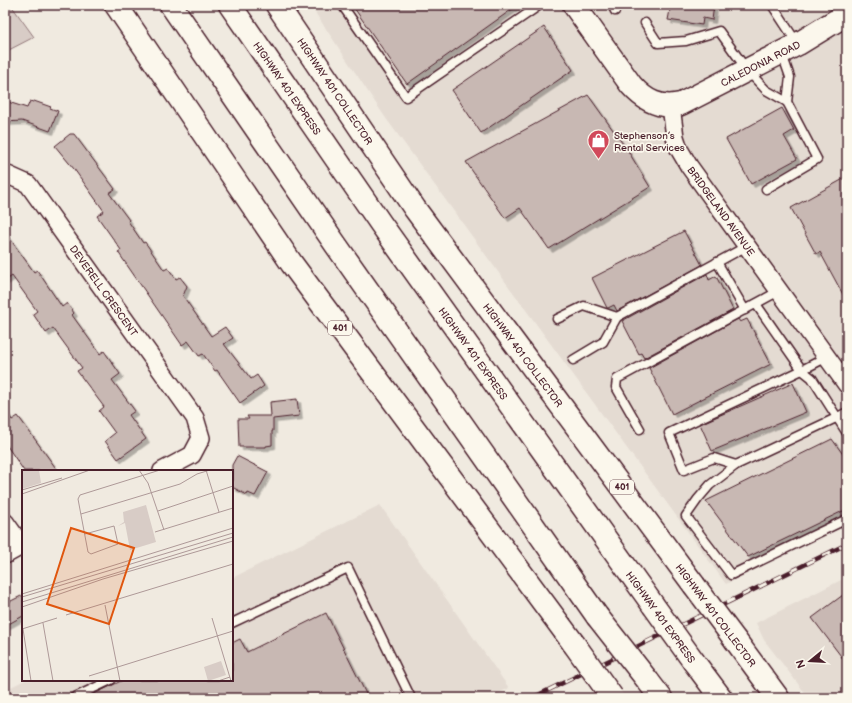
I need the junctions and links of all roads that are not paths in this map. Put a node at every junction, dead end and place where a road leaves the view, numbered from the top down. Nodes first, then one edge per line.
1 (116, 5) edge
2 (172, 5) edge
3 (230, 5) edge
4 (277, 5) edge
5 (342, 5) edge
6 (540, 5) edge
7 (574, 5) edge
8 (772, 5) edge
9 (847, 14) edge
10 (645, 23) dead end
11 (790, 48) junction
12 (747, 70) junction
13 (787, 102) junction
14 (671, 106) junction
15 (5, 176) edge
16 (766, 189) dead end
17 (747, 246) junction
18 (717, 262) junction
19 (779, 291) junction
20 (756, 304) junction
21 (745, 310) junction
22 (617, 317) junction
23 (557, 319) dead end
24 (827, 357) junction
25 (572, 360) dead end
26 (802, 370) junction
27 (847, 385) edge
28 (847, 412) edge
29 (836, 418) junction
30 (640, 429) dead end
31 (847, 433) edge
32 (736, 465) junction
33 (164, 470) edge
34 (847, 519) edge
35 (5, 522) edge
36 (22, 545) edge
37 (5, 554) edge
38 (233, 623) edge
39 (109, 681) edge
40 (655, 690) edge
41 (73, 698) edge
42 (411, 698) edge
43 (612, 698) edge
44 (721, 698) edge
45 (778, 698) edge

1 - 43 main road, 401, bridge
2 - 40 main road, bridge
3 - 44 main road, HIGHWAY 401 EXPRESS, bridge
4 - 45 main road, HIGHWAY 401 COLLECTOR / 401, bridge
5 - 6 lane
7 - 14 main road
8 - 11 lane
9 - 11 main road, CALEDONIA ROAD
10 - 12 lane
11 - 12 main road, CALEDONIA ROAD
11 - 13 lane
12 - 13 lane
12 - 14 main road, CALEDONIA ROAD
13 - 16 lane
14 - 17 street, BRIDGELAND AVENUE
15 - 33 street, DEVERELL CRESCENT
17 - 18 lane
17 - 19 street, BRIDGELAND AVENUE
18 - 21 lane
18 - 22 lane
19 - 20 lane
19 - 24 street, BRIDGELAND AVENUE
20 - 21 lane
20 - 26 lane
21 - 30 lane
22 - 23 lane
22 - 25 lane
24 - 26 lane
24 - 27 street, BRIDGELAND AVENUE
26 - 29 lane
26 - 32 lane
28 - 29 lane
29 - 31 lane
29 - 32 lane
32 - 34 lane
35 - 36 street
36 - 37 street
38 - 42 lane
39 - 41 lane

